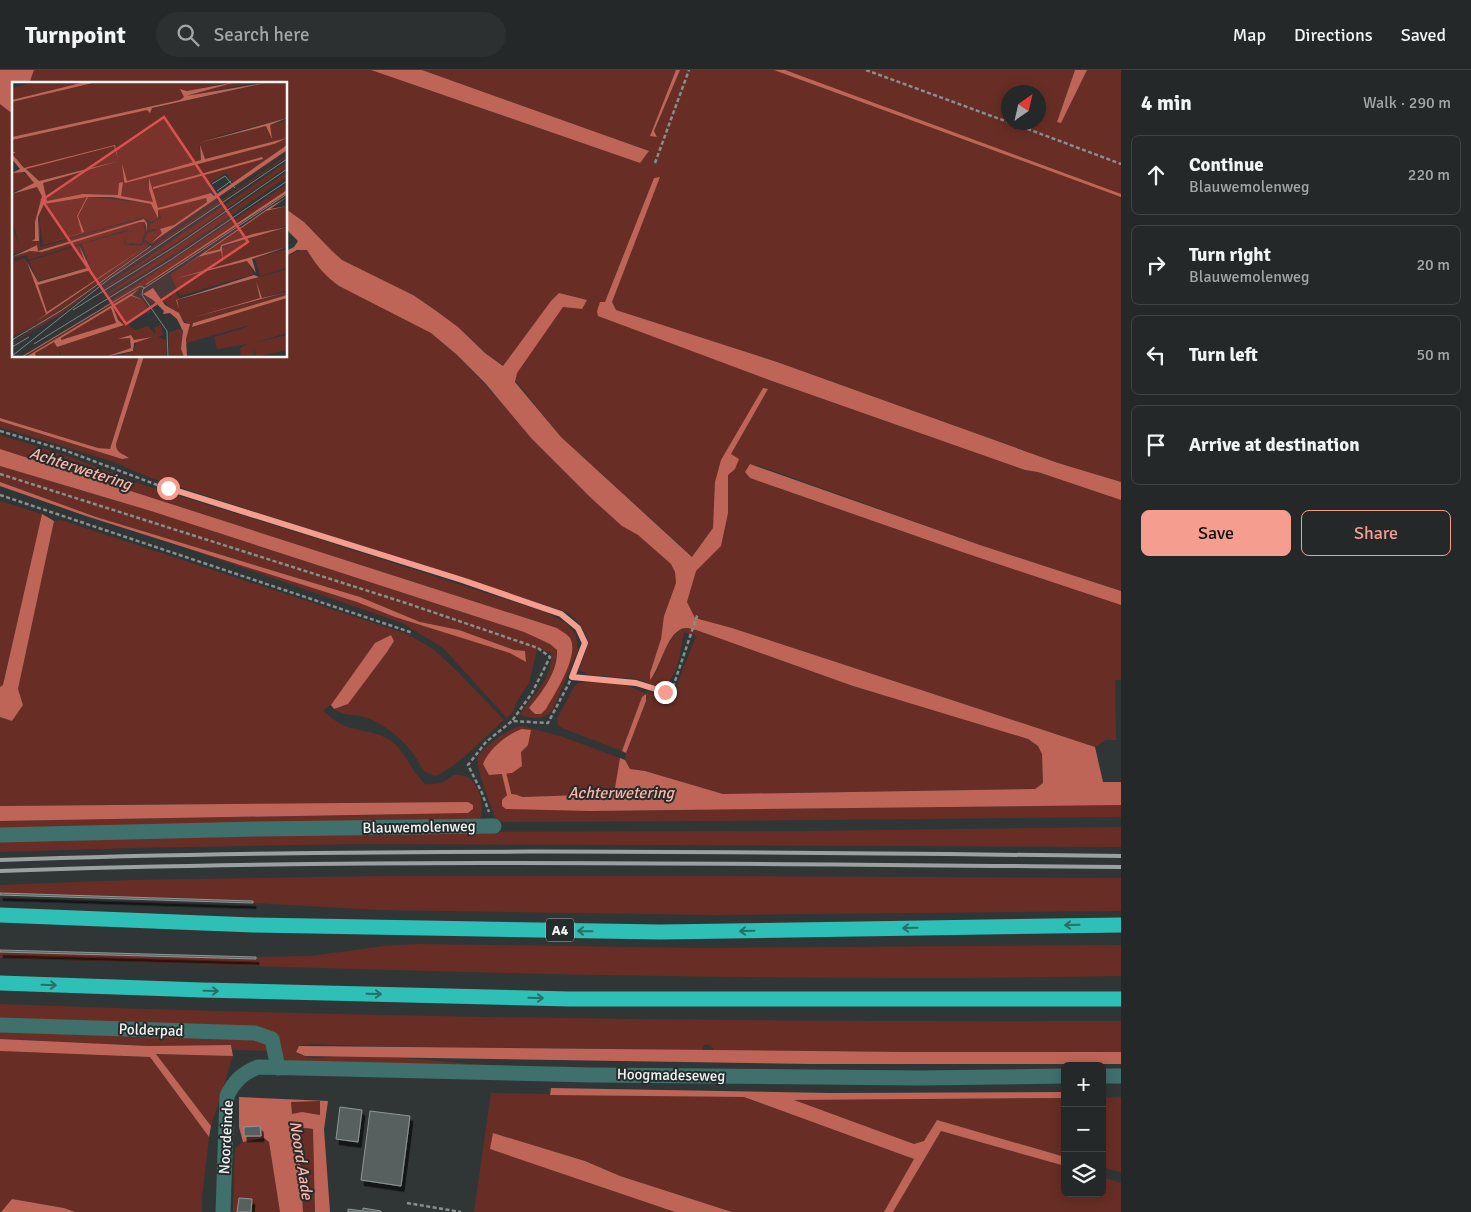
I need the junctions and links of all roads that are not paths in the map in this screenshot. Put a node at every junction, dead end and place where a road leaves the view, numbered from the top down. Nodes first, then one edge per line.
1 (494, 826) road end
2 (0, 835) edge
3 (0, 915) edge
4 (1121, 924) edge
5 (0, 983) edge
6 (1121, 999) edge
7 (0, 1025) edge
8 (278, 1068) junction
9 (1061, 1076) edge
10 (1106, 1076) edge
11 (1121, 1076) edge
12 (223, 1212) edge

1 - 2 street, Blauwemolenweg
4 -> 3 highway, A4
5 -> 6 highway
7 - 8 street, Polderpad
8 - 9 street, Hoogmadeseweg
8 - 12 street, Noordeinde
10 - 11 street

